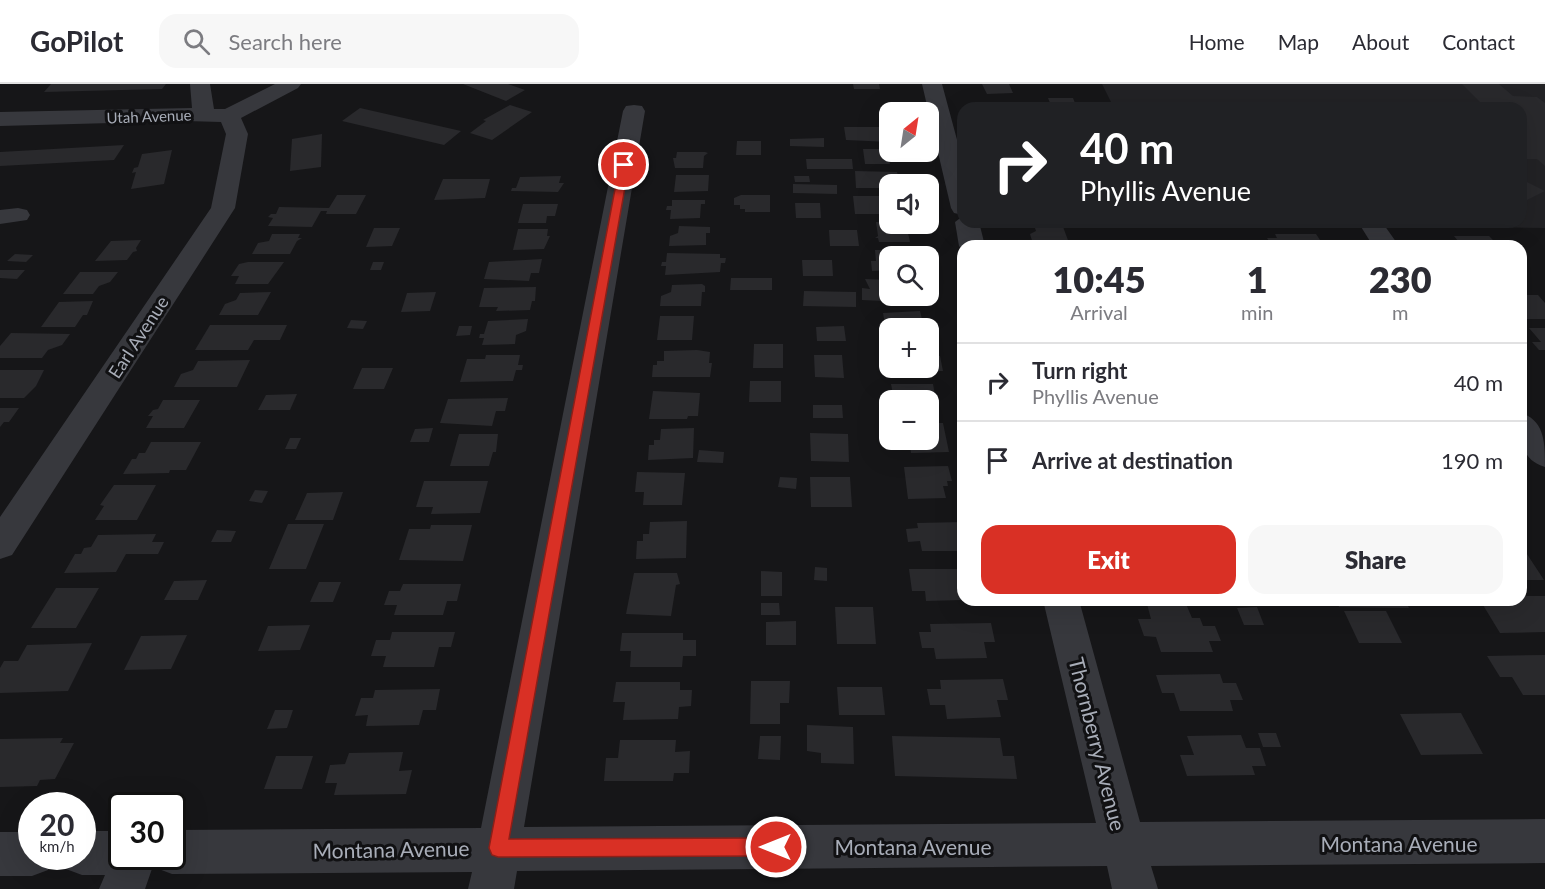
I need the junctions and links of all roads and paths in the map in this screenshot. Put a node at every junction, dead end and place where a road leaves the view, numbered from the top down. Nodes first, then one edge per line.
1 (200, 84) edge
2 (291, 84) edge
3 (932, 84) edge
4 (634, 111) dead end
5 (216, 116) junction
6 (0, 119) edge
7 (957, 184) edge
8 (1527, 432) edge
9 (1545, 455) edge
10 (0, 545) edge
11 (1063, 606) edge
12 (1545, 841) edge
13 (1124, 845) junction
14 (186, 853) edge
15 (0, 854) edge
16 (18, 854) edge
17 (494, 869) edge
18 (129, 870) edge
19 (122, 889) edge
20 (1135, 889) edge

1 - 5 street, Earl Avenue
2 - 5 street, Utah Avenue
3 - 7 street
4 - 17 street
5 - 6 street, Utah Avenue
5 - 10 street, Earl Avenue
8 - 9 street
11 - 13 street, Thornberry Avenue
12 - 13 street, Montana Avenue
13 - 17 street, Montana Avenue
13 - 20 street, Thornberry Avenue
14 - 17 street, Montana Avenue
15 - 16 street
18 - 19 street

